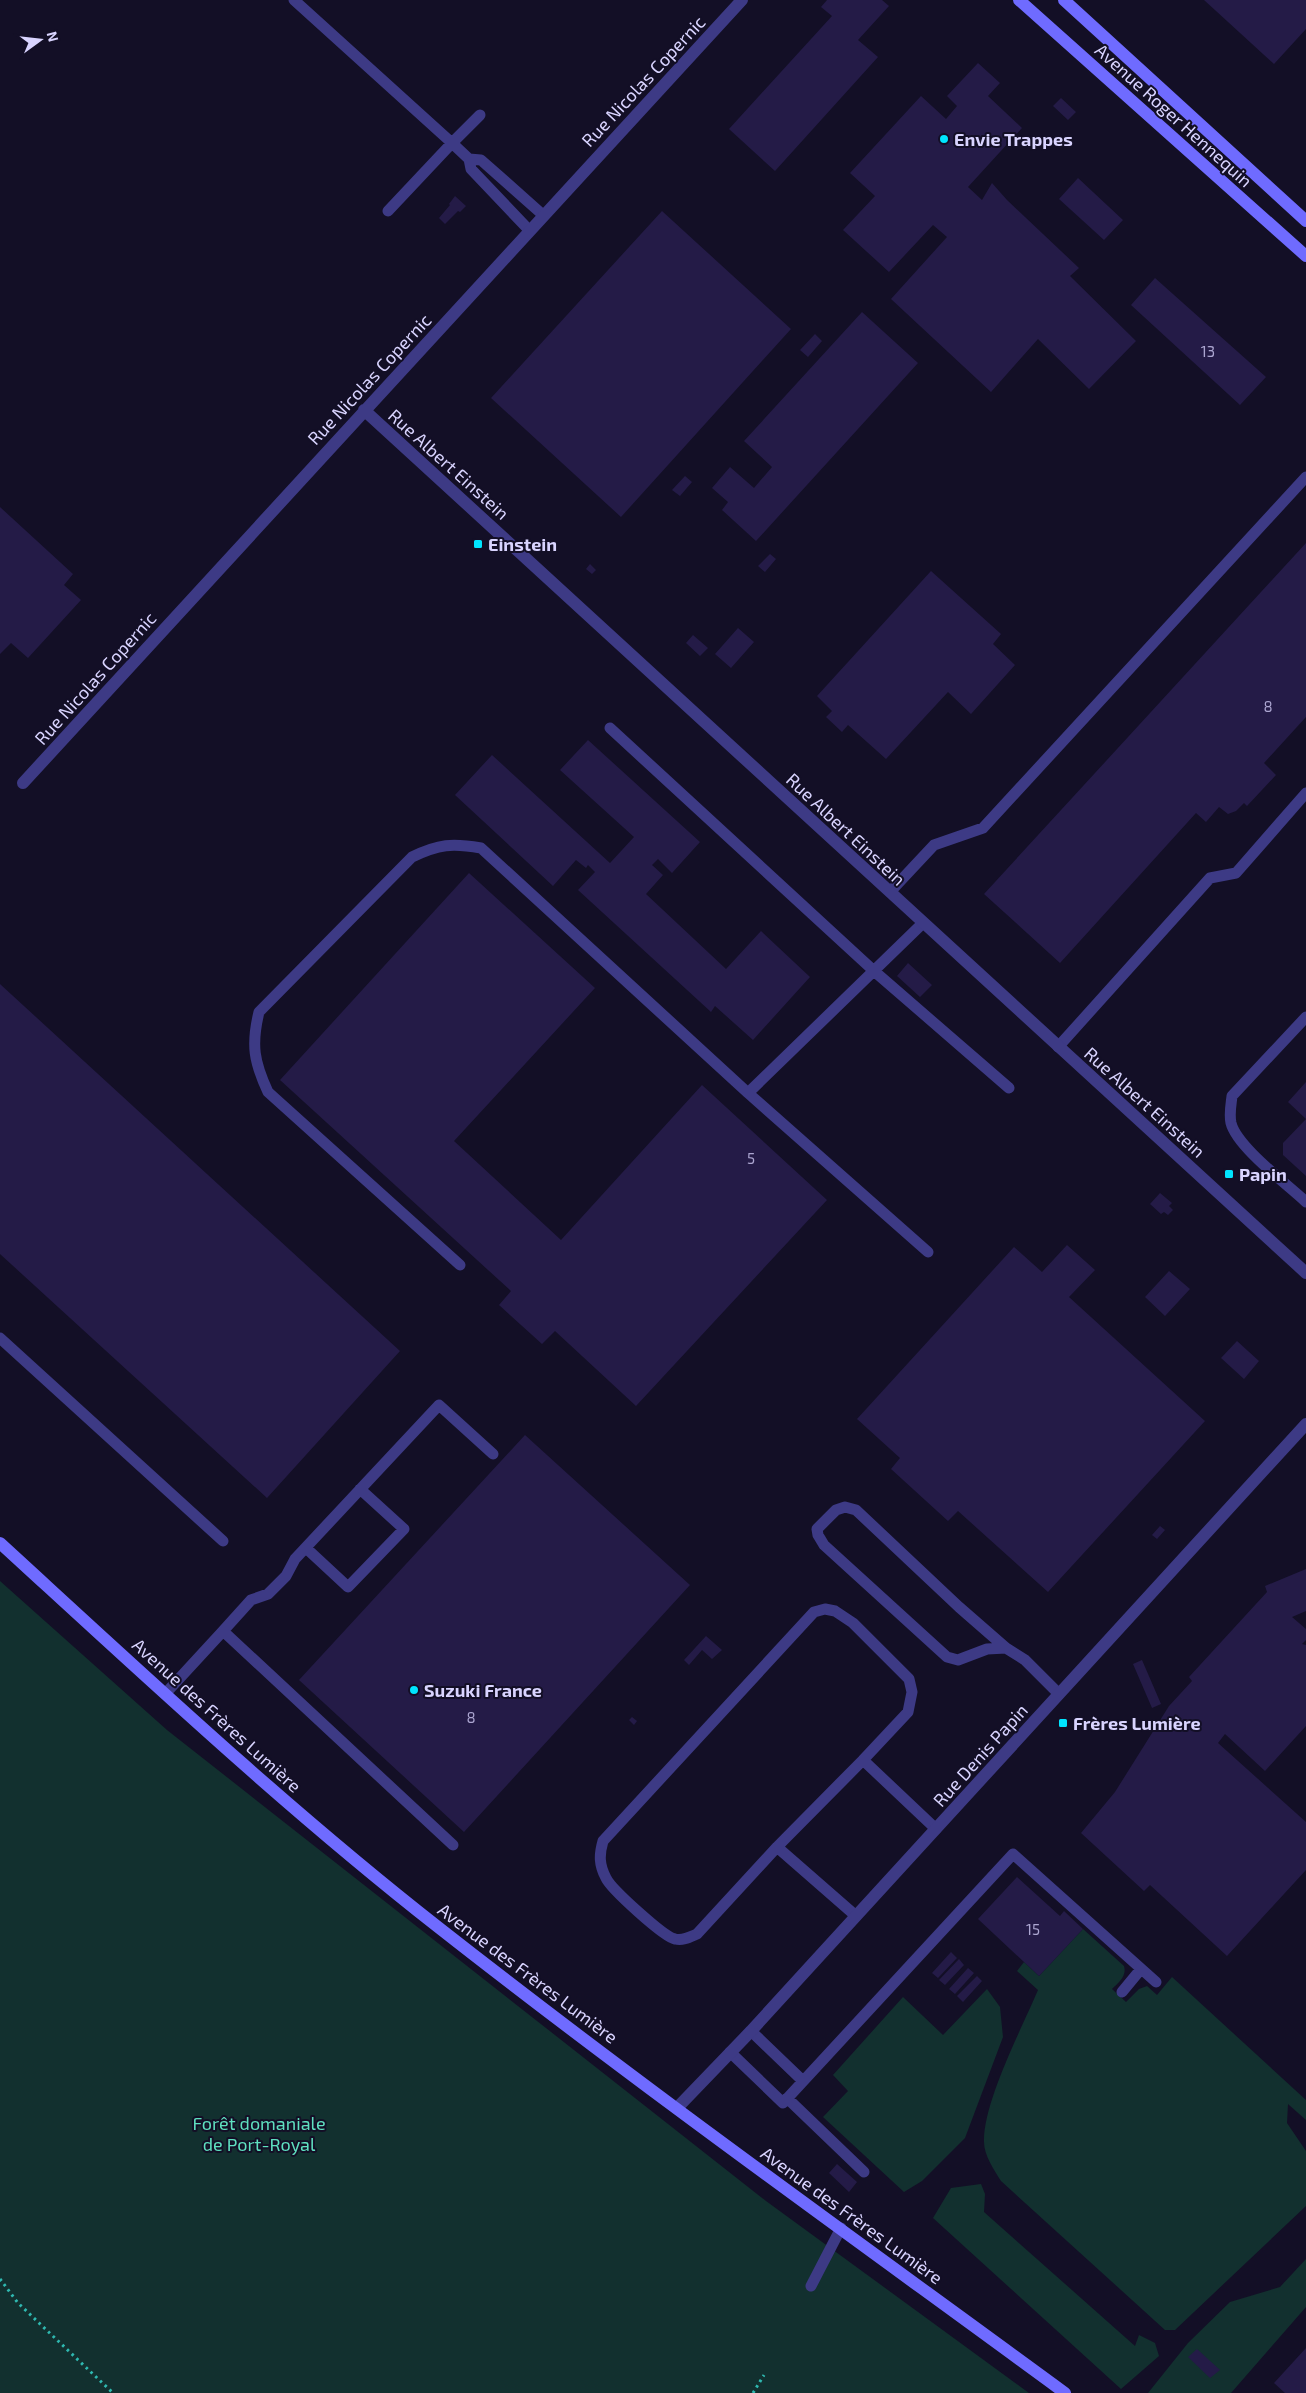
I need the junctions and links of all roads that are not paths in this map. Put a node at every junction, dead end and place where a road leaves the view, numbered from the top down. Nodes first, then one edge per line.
1 (294, 0) edge
2 (742, 0) edge
3 (1019, 0) edge
4 (1064, 0) edge
5 (480, 115) dead end
6 (452, 143) junction
7 (469, 159) junction
8 (388, 211) dead end
9 (543, 215) junction
10 (1306, 221) edge
11 (529, 230) junction
12 (1306, 256) edge
13 (364, 410) junction
14 (1306, 477) edge
15 (610, 728) dead end
16 (23, 783) dead end
17 (1306, 793) edge
18 (890, 892) junction
19 (923, 923) junction
20 (874, 971) junction
21 (1306, 1018) edge
22 (1058, 1047) junction
23 (1009, 1088) dead end
24 (748, 1093) junction
25 (1306, 1202) edge
26 (928, 1252) dead end
27 (460, 1265) dead end
28 (1306, 1273) edge
29 (0, 1338) edge
30 (1306, 1424) edge
31 (493, 1454) dead end
32 (360, 1490) junction
33 (223, 1541) dead end
34 (0, 1543) edge
35 (306, 1548) junction
36 (223, 1630) junction
37 (1006, 1648) junction
38 (165, 1694) junction
39 (1059, 1694) junction
40 (863, 1760) junction
41 (936, 1829) junction
42 (453, 1845) dead end
43 (777, 1847) junction
44 (856, 1916) junction
45 (1141, 1968) junction
46 (1156, 1982) dead end
47 (1122, 1992) dead end
48 (752, 2031) junction
49 (730, 2052) junction
50 (803, 2081) junction
51 (787, 2098) junction
52 (677, 2108) junction
53 (864, 2172) dead end
54 (841, 2228) junction
55 (810, 2286) dead end
56 (1065, 2393) edge

1 - 6 lane
2 - 9 street, Rue Nicolas Copernic
3 - 12 street, Avenue Roger Hennequin
4 - 10 street, Avenue Roger Hennequin
5 - 6 lane
6 - 7 lane
6 - 8 lane
7 - 9 lane
7 - 11 lane
9 - 11 street, Rue Nicolas Copernic
11 - 13 street, Rue Nicolas Copernic
13 - 16 street, Rue Nicolas Copernic
13 - 18 street, Rue Albert Einstein
14 - 18 lane
15 - 20 lane
17 - 22 lane
18 - 19 street, Rue Albert Einstein
19 - 20 lane
19 - 22 street, Rue Albert Einstein
20 - 23 lane
20 - 24 lane
21 - 25 lane
22 - 28 street, Rue Albert Einstein
24 - 26 lane
24 - 27 lane
29 - 33 lane
30 - 39 street, Rue Denis Papin
31 - 32 lane
32 - 35 lane
32 - 35 lane
34 - 38 street, Avenue des Frères Lumière
35 - 36 lane
36 - 38 lane
36 - 42 lane
37 - 37 lane
37 - 39 lane
38 - 52 street, Avenue des Frères Lumière
39 - 41 street, Rue Denis Papin
40 - 41 lane
40 - 43 lane
40 - 43 lane
41 - 44 street, Rue Denis Papin
43 - 44 lane
44 - 48 street, Rue Denis Papin
45 - 46 lane
45 - 47 lane
45 - 50 lane
48 - 49 street, Rue Denis Papin
48 - 50 lane
49 - 51 lane
49 - 52 street, Rue Denis Papin
50 - 51 lane
51 - 53 lane
52 - 54 street, Avenue des Frères Lumière
54 - 55 lane
54 - 56 street, Avenue des Frères Lumière

